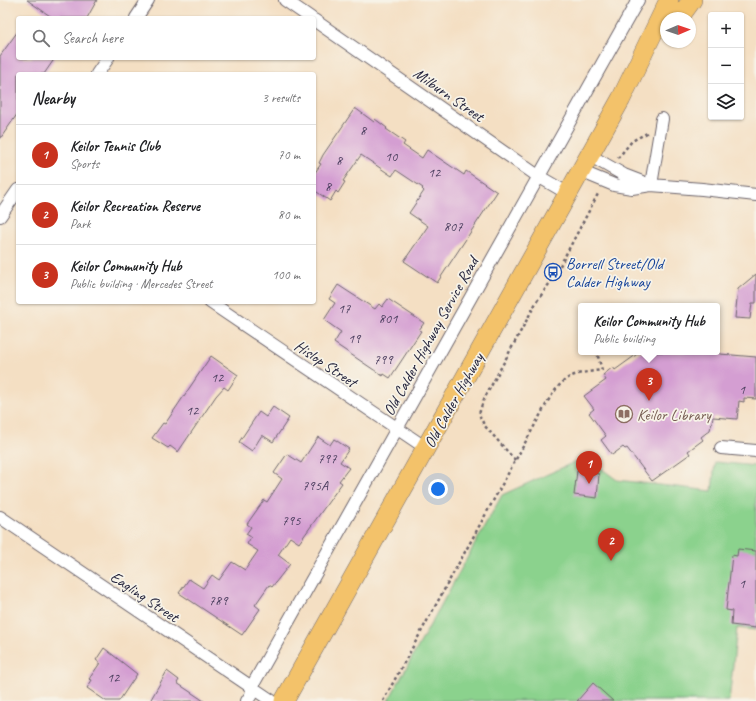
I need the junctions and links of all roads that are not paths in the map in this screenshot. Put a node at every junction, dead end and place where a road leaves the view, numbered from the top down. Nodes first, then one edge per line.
1 (148, 0) edge
2 (285, 0) edge
3 (638, 0) edge
4 (670, 0) edge
5 (692, 0) edge
6 (683, 12) edge
7 (137, 16) edge
8 (308, 16) edge
9 (316, 21) edge
10 (660, 44) edge
11 (107, 60) edge
12 (98, 72) edge
13 (621, 99) junction
14 (662, 124) road end
15 (584, 163) junction
16 (538, 176) junction
17 (651, 185) junction
18 (16, 193) edge
19 (567, 193) junction
20 (756, 195) edge
21 (0, 216) edge
22 (213, 304) edge
23 (395, 430) junction
24 (426, 448) junction
25 (721, 448) dead end
26 (756, 451) edge
27 (0, 517) edge
28 (253, 689) junction
29 (247, 701) edge
30 (272, 701) edge
31 (284, 701) edge

1 - 7 street
2 - 8 street
3 - 16 street, Old Calder Highway Service Road
4 - 13 main road, Old Calder Highway
5 - 6 main road
9 - 16 street, Milburn Street
10 - 13 main road, Old Calder Highway
11 - 12 street
13 - 15 main road, Old Calder Highway
14 - 17 street
15 - 17 street
15 - 17 street
15 - 19 main road, Old Calder Highway
16 - 19 street, Milburn Street
16 - 23 street, Old Calder Highway Service Road
17 - 20 street
18 - 21 street
19 - 24 main road, Old Calder Highway
22 - 23 street, Hislop Street
23 - 24 street, Hislop Street
23 - 28 street, Old Calder Highway Service Road
24 - 31 main road, Old Calder Highway
25 - 26 street
27 - 28 street, Eagling Street
28 - 29 street, Old Calder Highway Service Road
28 - 30 street, Eagling Street

